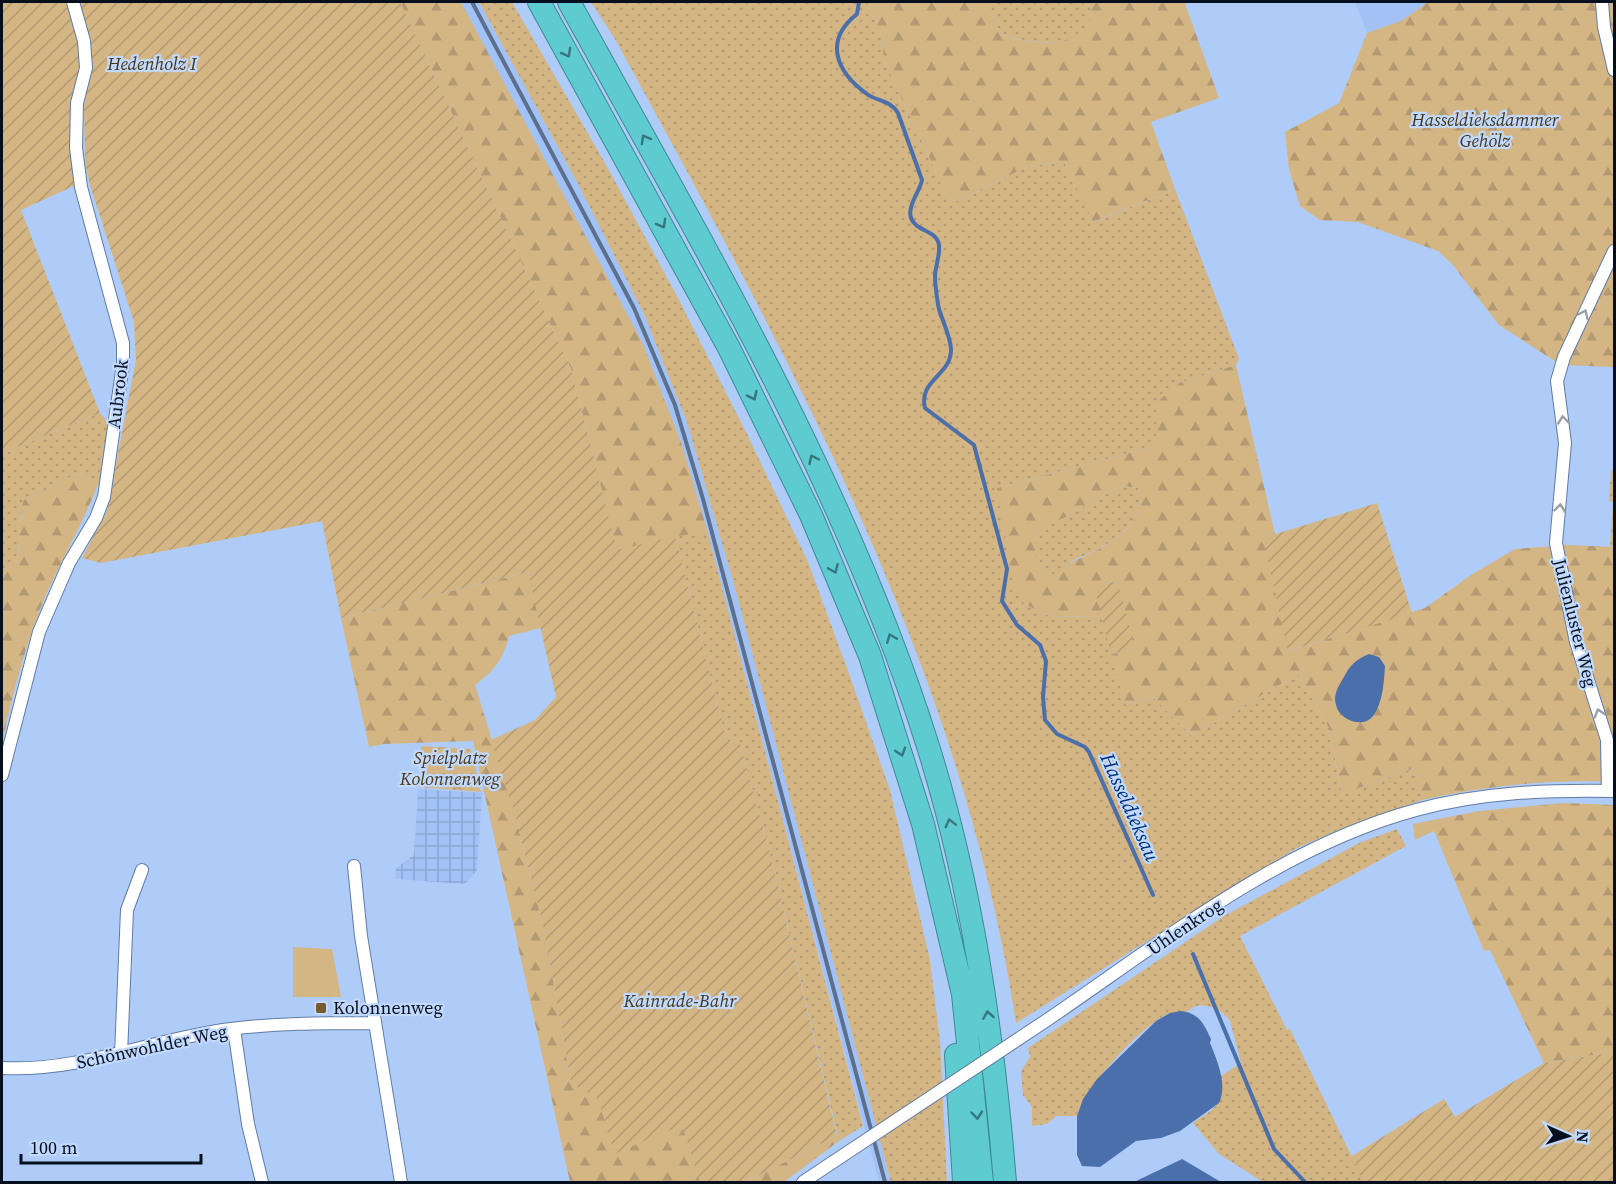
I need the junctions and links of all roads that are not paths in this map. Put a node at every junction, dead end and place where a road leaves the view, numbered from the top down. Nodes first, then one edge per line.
1 (73, 2) edge
2 (539, 2) edge
3 (569, 2) edge
4 (1602, 2) edge
5 (1614, 70) edge
6 (1614, 251) edge
7 (2, 775) edge
8 (1611, 791) edge
9 (354, 866) dead end
10 (142, 870) dead end
11 (949, 933) junction
12 (375, 1023) junction
13 (234, 1029) junction
14 (121, 1054) junction
15 (2, 1068) edge
16 (262, 1182) edge
17 (401, 1182) edge
18 (803, 1182) edge
19 (964, 1182) edge
20 (982, 1182) edge
21 (1005, 1182) edge

1 - 7 street, Aubrook
2 -> 11 highway
21 -> 3 highway
4 - 5 street
8 -> 6 street, Julienluster Weg
8 - 18 street, Uhlenkrog, bridge
9 - 12 street
10 - 14 street
11 - 19 highway
11 -> 20 highway
12 - 13 street, Schönwohlder Weg
12 - 17 street
13 - 14 street, Schönwohlder Weg
13 - 16 street
14 - 15 street, Schönwohlder Weg

